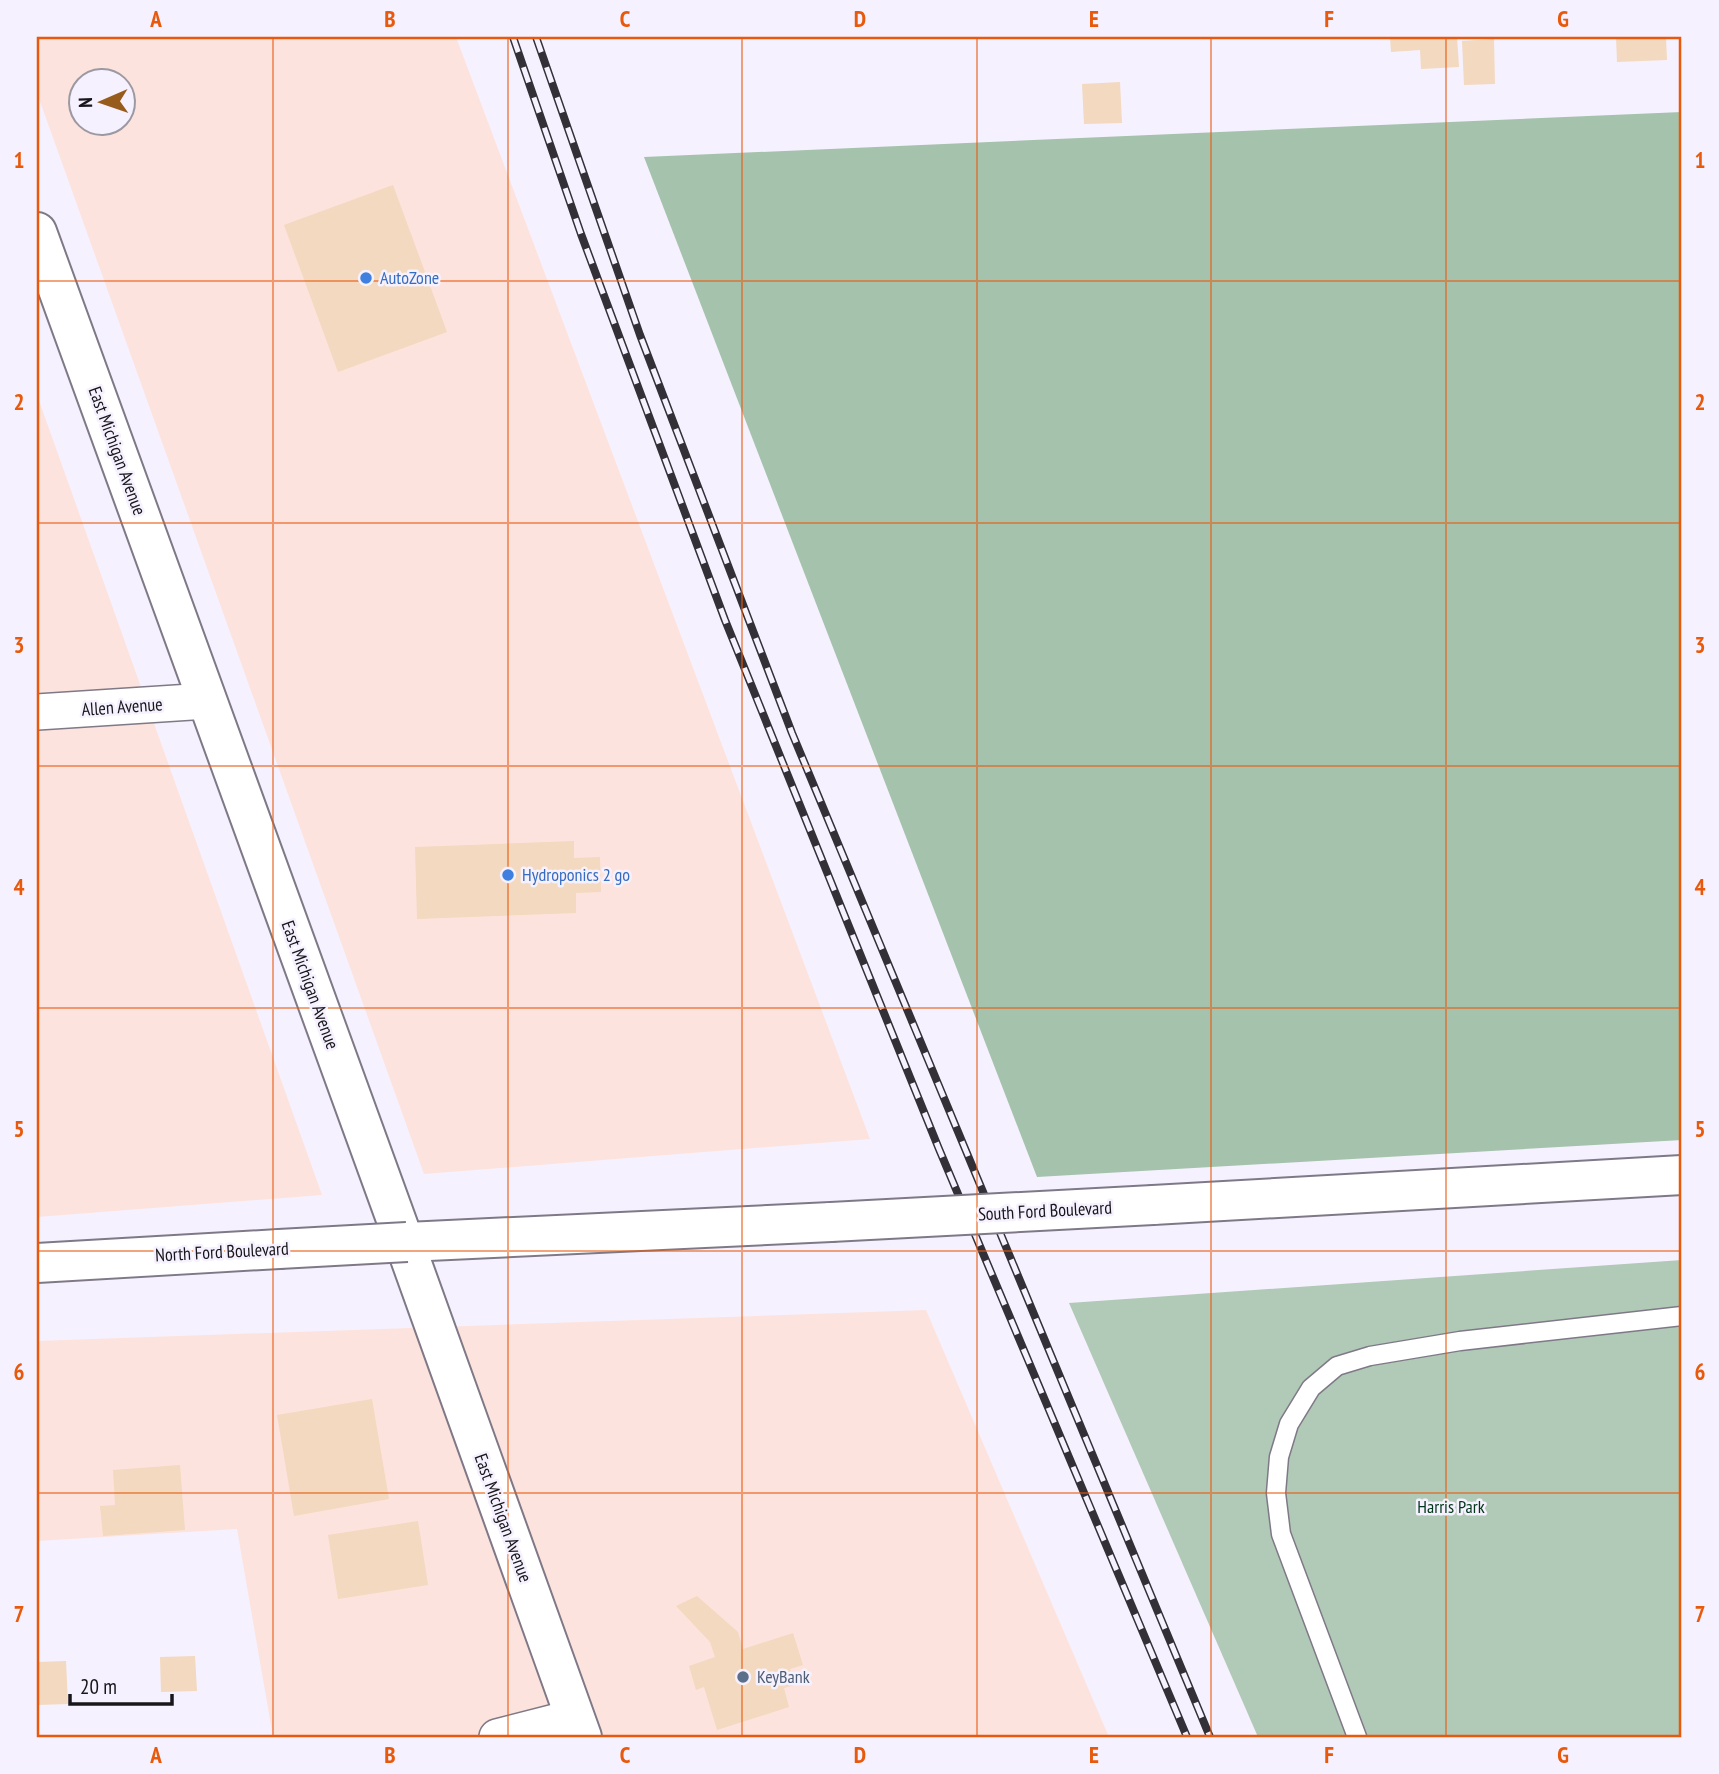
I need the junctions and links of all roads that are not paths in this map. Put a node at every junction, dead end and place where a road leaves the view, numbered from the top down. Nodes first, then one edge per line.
1 (37, 232) edge
2 (207, 701) junction
3 (37, 712) edge
4 (1682, 1175) edge
5 (407, 1242) joint
6 (37, 1263) edge
7 (1682, 1316) edge
8 (578, 1727) edge
9 (497, 1737) edge
10 (1357, 1737) edge

1 - 2 main road, East Michigan Avenue
2 - 3 street, Allen Avenue
2 - 8 main road, East Michigan Avenue
4 - 5 main road, South Ford Boulevard, bridge
5 - 6 main road, North Ford Boulevard, bridge
7 - 10 lane
8 - 9 street

